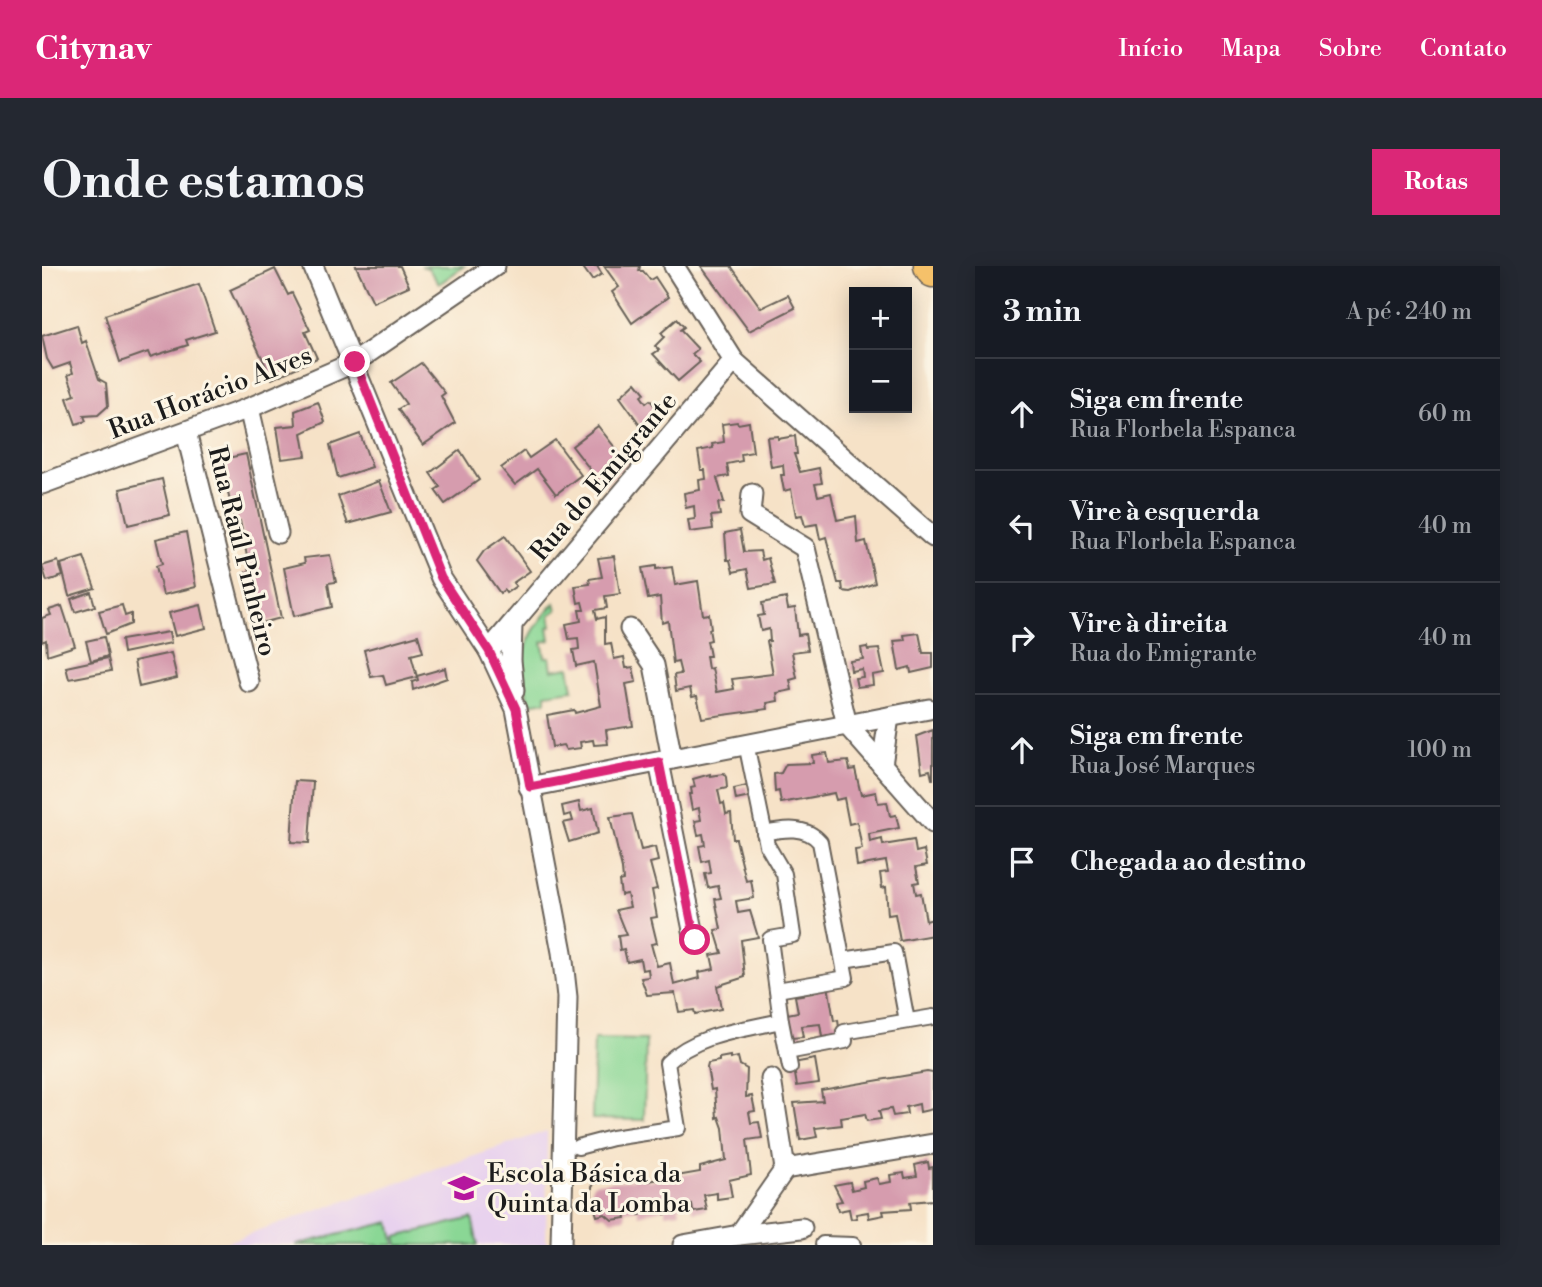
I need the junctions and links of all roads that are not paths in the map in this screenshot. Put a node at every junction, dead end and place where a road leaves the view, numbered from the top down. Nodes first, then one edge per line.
1 (313, 266) edge
2 (495, 266) edge
3 (674, 266) edge
4 (930, 266) edge
5 (933, 271) edge
6 (734, 361) junction
7 (355, 362) junction
8 (249, 408) junction
9 (186, 432) junction
10 (42, 484) edge
11 (752, 494) dead end
12 (278, 533) dead end
13 (933, 537) edge
14 (512, 625) junction
15 (630, 629) dead end
16 (489, 651) junction
17 (249, 682) dead end
18 (516, 709) junction
19 (929, 709) dead end
20 (890, 717) junction
21 (847, 725) junction
22 (748, 752) dead end
23 (666, 761) junction
24 (882, 765) junction
25 (530, 787) junction
26 (933, 823) edge
27 (764, 833) junction
28 (695, 940) dead end
29 (843, 960) junction
30 (777, 990) junction
31 (933, 1017) edge
32 (781, 1021) junction
33 (907, 1021) junction
34 (787, 1052) junction
35 (790, 1067) dead end
36 (771, 1079) dead end
37 (933, 1144) edge
38 (578, 1147) dead end
39 (785, 1169) junction
40 (802, 1228) dead end
41 (740, 1235) junction
42 (823, 1244) edge
43 (561, 1245) edge
44 (683, 1245) edge
45 (853, 1245) edge

1 - 7 street
2 - 7 street, Rua Horácio Alves
3 - 6 street
4 - 5 highway
6 - 13 street
6 - 14 street, Rua do Emigrante
7 - 8 street, Rua Horácio Alves
7 - 16 street
8 - 9 street, Rua Horácio Alves
8 - 12 street
9 - 10 street, Rua Horácio Alves
9 - 17 street, Rua Raúl Pinheiro
11 - 21 street
14 - 16 street, Rua do Emigrante
14 - 18 street
15 - 23 street
16 - 18 street
18 - 25 street
19 - 20 street
20 - 21 street
20 - 24 street
21 - 23 street
21 - 24 street
22 - 27 street
23 - 25 street
23 - 28 street
24 - 26 street
25 - 43 street
27 - 29 street
27 - 30 street
29 - 30 street
29 - 33 street
30 - 32 street
31 - 33 street
32 - 34 street
32 - 38 street
33 - 34 street
34 - 35 street
36 - 39 street
37 - 39 street
39 - 41 street
40 - 41 street
41 - 44 street
42 - 45 street

